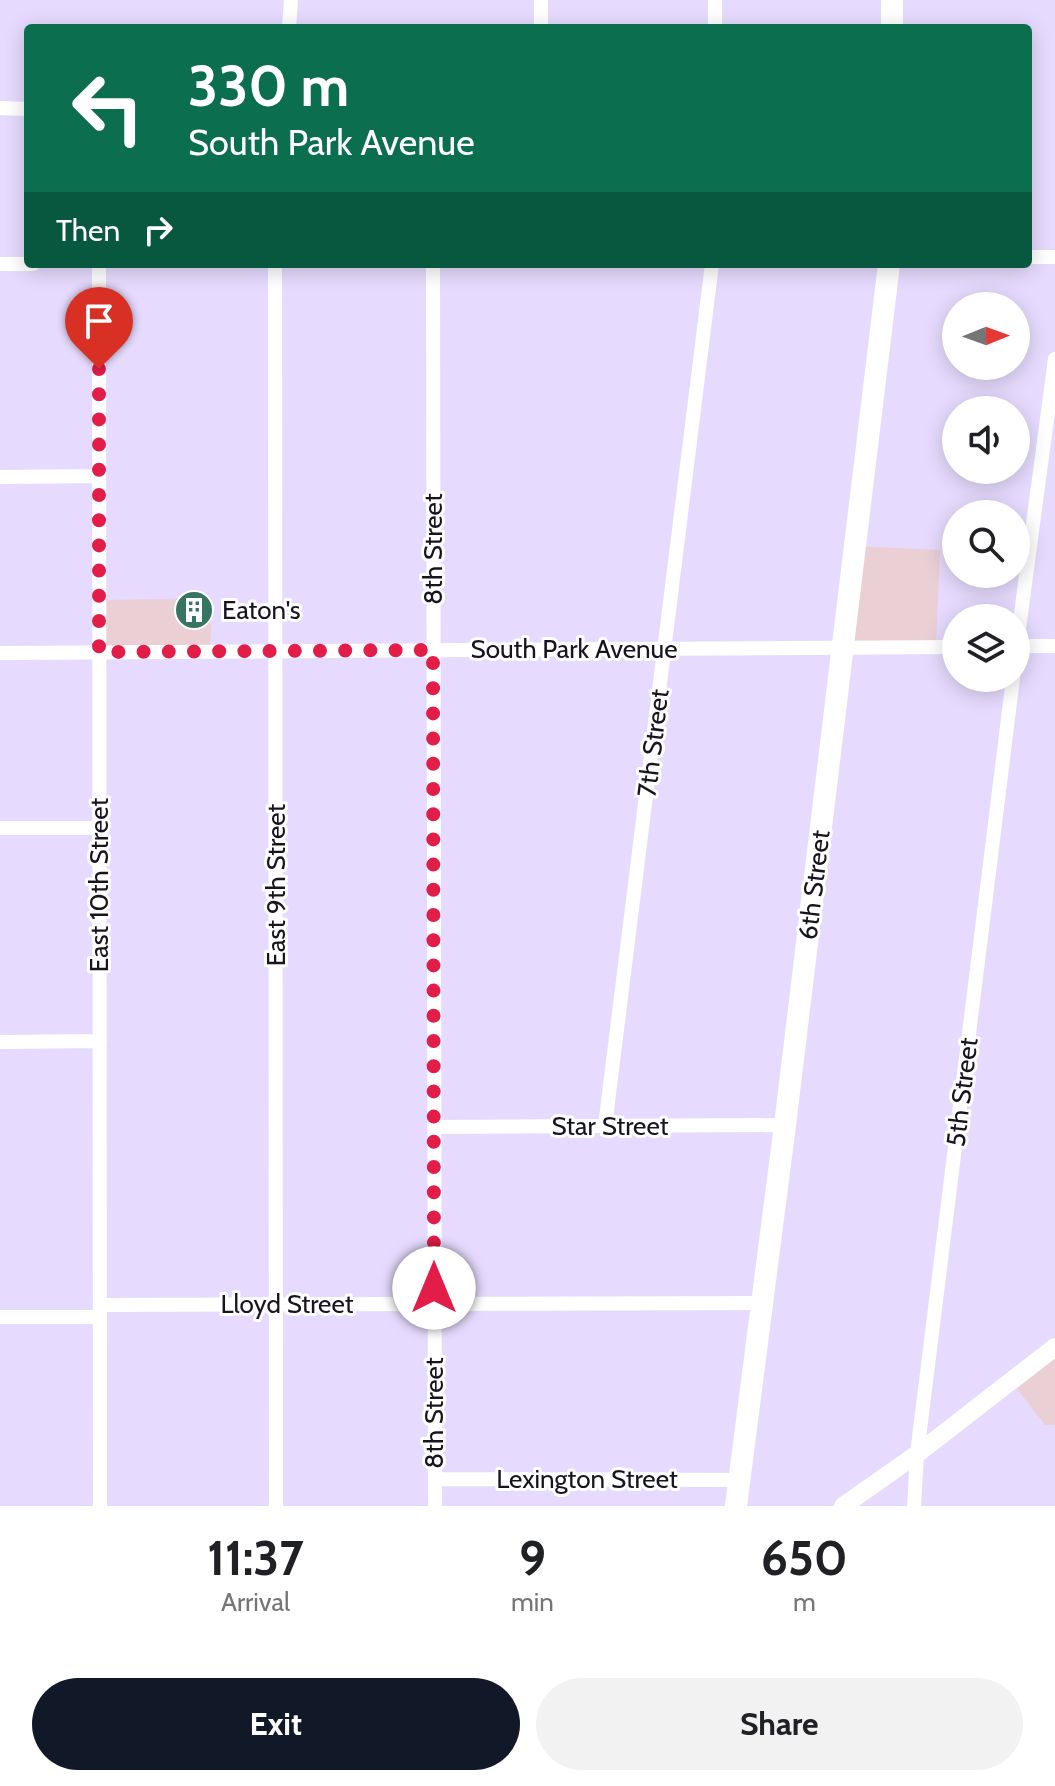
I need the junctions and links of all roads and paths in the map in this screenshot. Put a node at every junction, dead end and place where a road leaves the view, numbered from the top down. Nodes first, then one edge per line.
1 (291, 0) edge
2 (541, 0) edge
3 (715, 0) edge
4 (892, 0) edge
5 (289, 24) edge
6 (541, 24) edge
7 (715, 24) edge
8 (892, 24) edge
9 (0, 108) edge
10 (24, 109) edge
11 (1032, 257) edge
12 (1055, 257) edge
13 (0, 264) edge
14 (24, 264) edge
15 (99, 268) edge
16 (275, 268) edge
17 (433, 268) edge
18 (712, 268) edge
19 (889, 268) edge
20 (1055, 359) edge
21 (99, 476) junction
22 (0, 477) edge
23 (1022, 604) edge
24 (1055, 646) edge
25 (942, 647) edge
26 (1030, 647) edge
27 (665, 648) junction
28 (842, 649) junction
29 (433, 650) junction
30 (276, 651) junction
31 (99, 652) junction
32 (0, 653) edge
33 (1011, 692) edge
34 (0, 828) edge
35 (99, 828) junction
36 (100, 1041) junction
37 (0, 1042) edge
38 (785, 1125) junction
39 (605, 1126) junction
40 (434, 1127) junction
41 (434, 1303) junction
42 (762, 1303) junction
43 (276, 1304) junction
44 (100, 1311) junction
45 (0, 1317) edge
46 (1055, 1347) edge
47 (917, 1454) junction
48 (435, 1479) junction
49 (739, 1480) junction
50 (100, 1506) edge
51 (276, 1506) edge
52 (435, 1506) edge
53 (736, 1506) edge
54 (843, 1506) edge
55 (914, 1506) edge

1 - 5 street
2 - 6 street
3 - 7 street
4 - 8 main road
9 - 10 street
11 - 12 street
13 - 14 street
15 - 21 street, East 10th Street
16 - 30 street, East 9th Street
17 - 29 street, 8th Street
18 - 27 street, 7th Street
19 - 28 main road, 6th Street
20 - 23 street
21 - 22 street
21 - 31 street, East 10th Street
24 - 26 street
25 - 28 street, South Park Avenue
27 - 28 street, South Park Avenue
27 - 29 street, South Park Avenue
27 - 39 street, 7th Street
28 - 38 main road, 6th Street
29 - 30 street, South Park Avenue
29 - 40 street, 8th Street
30 - 31 street, South Park Avenue
30 - 43 street, East 9th Street
31 - 32 street, South Park Avenue
31 - 35 street, East 10th Street
33 - 47 street, 5th Street
34 - 35 street
35 - 36 street, East 10th Street
36 - 37 street
36 - 44 street, East 10th Street
38 - 39 street, Star Street
38 - 42 main road, 6th Street
39 - 40 street, Star Street
40 - 41 street, 8th Street
41 - 42 street, Lloyd Street
41 - 43 street, Lloyd Street
41 - 48 street, 8th Street
42 - 49 main road, 6th Street
43 - 44 street, Lloyd Street
43 - 51 street, East 9th Street
44 - 45 street, Lloyd Street
44 - 50 street, East 10th Street
46 - 47 street
47 - 54 street
47 - 55 street, 5th Street
48 - 49 street, Lexington Street
48 - 52 street, 8th Street
49 - 53 main road, 6th Street

